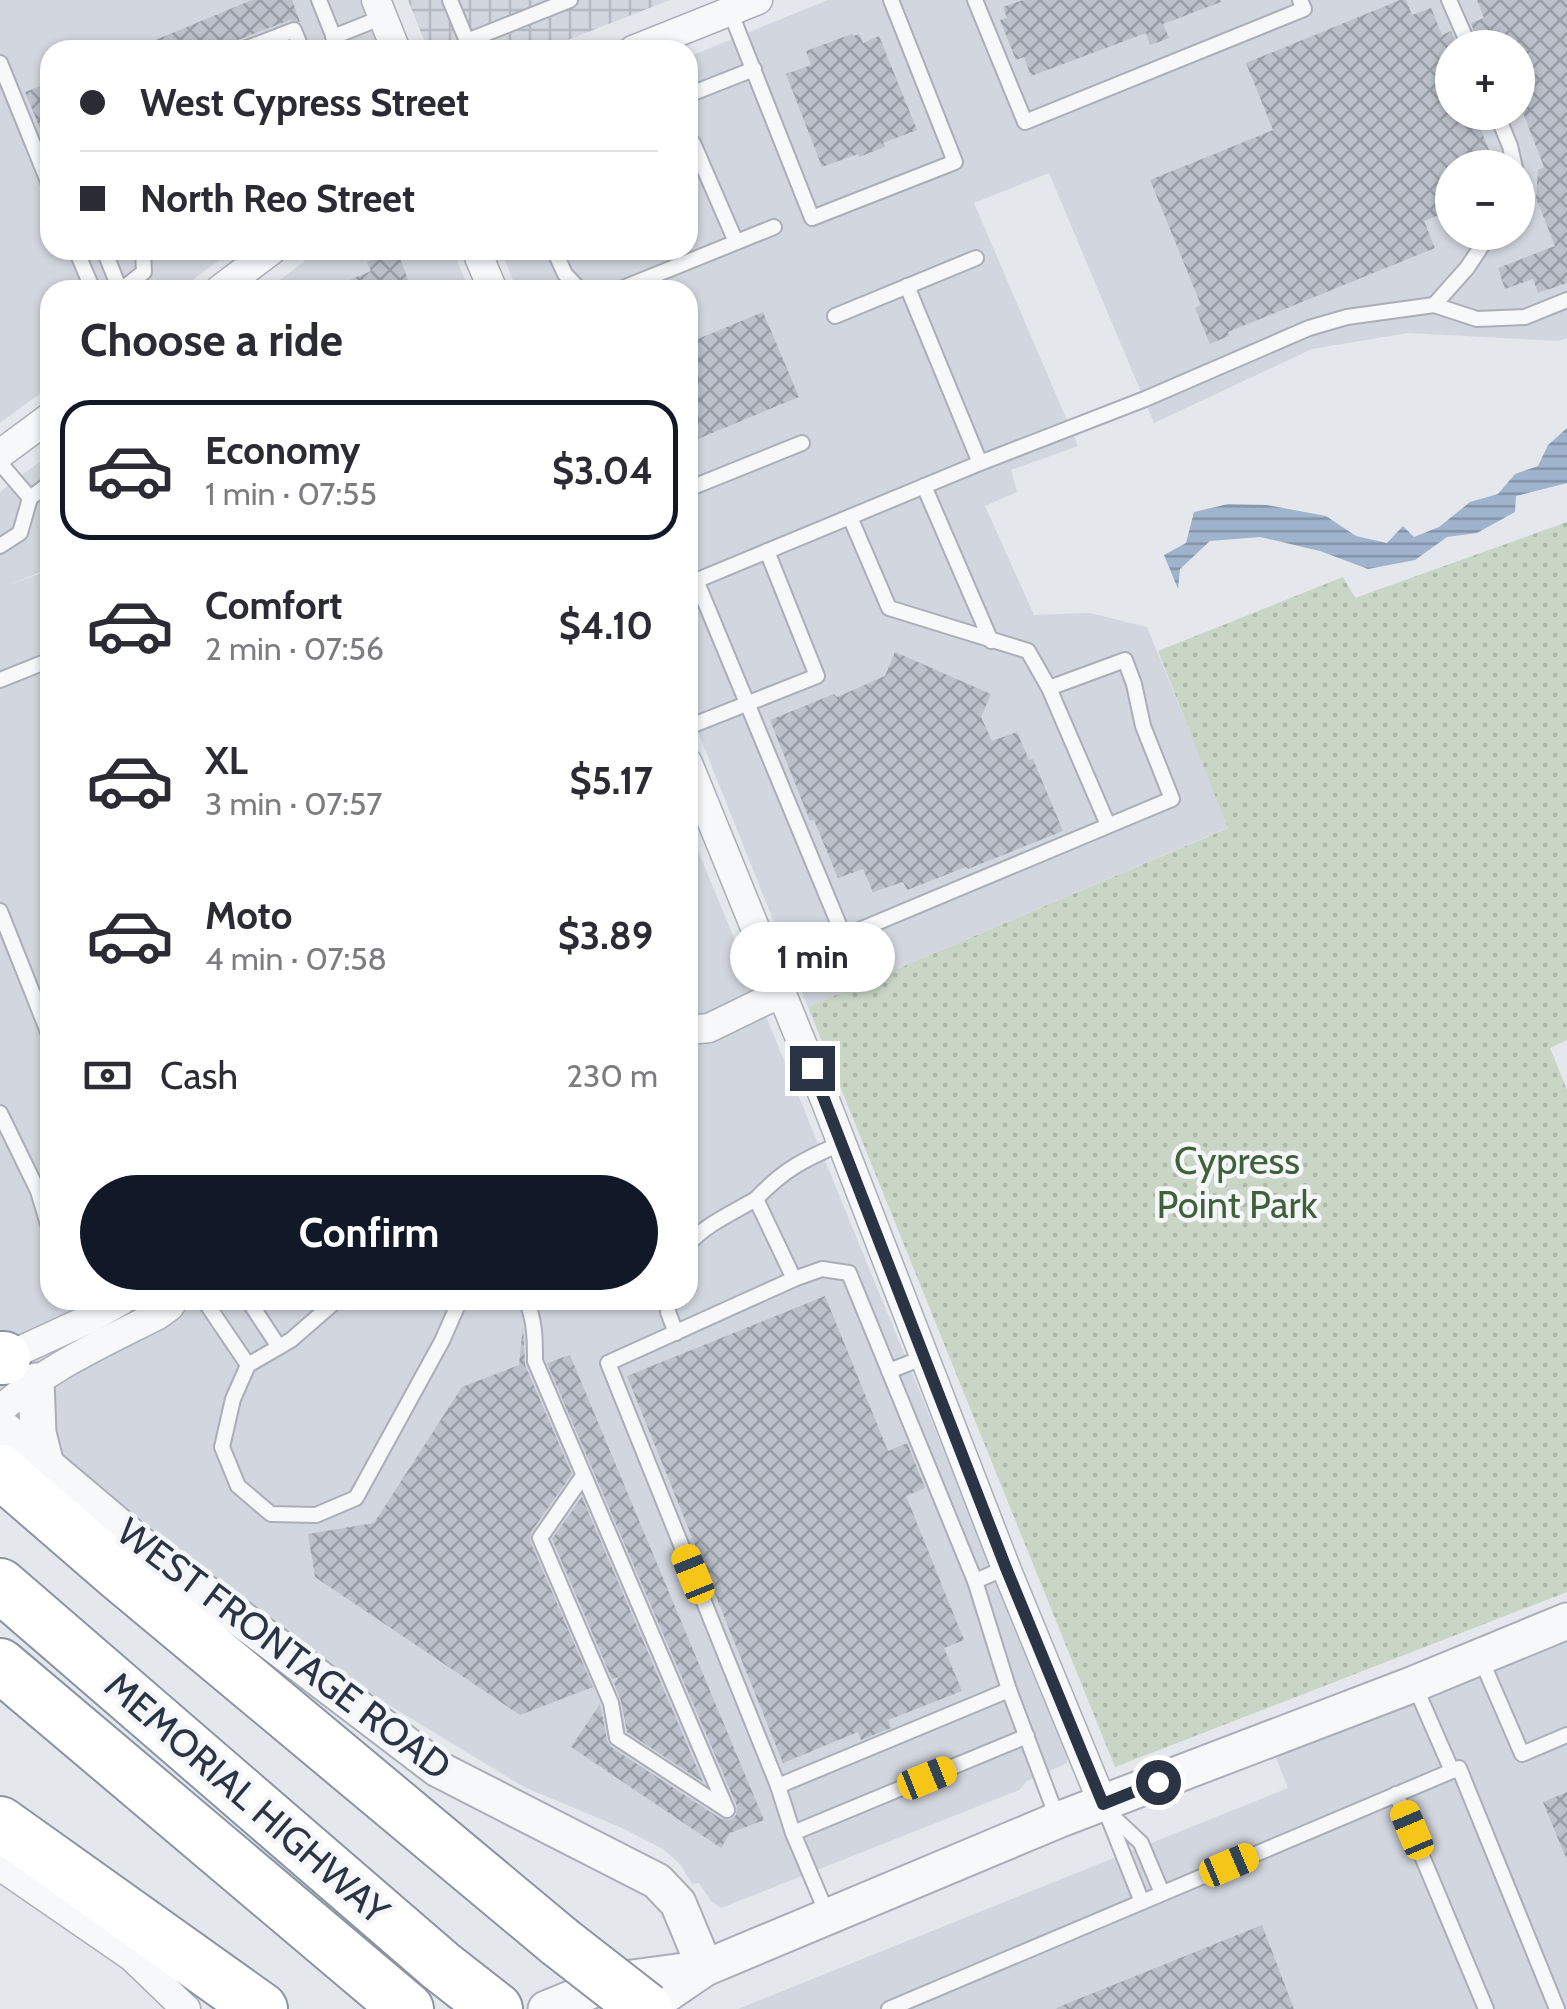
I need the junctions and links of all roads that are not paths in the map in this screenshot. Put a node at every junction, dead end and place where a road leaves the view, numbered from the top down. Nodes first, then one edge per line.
1 (319, 0) edge
2 (450, 0) edge
3 (570, 0) edge
4 (890, 0) edge
5 (975, 0) edge
6 (1300, 0) edge
7 (1449, 0) edge
8 (743, 4) edge
9 (379, 9) edge
10 (1462, 30) edge
11 (268, 40) edge
12 (298, 40) edge
13 (335, 40) edge
14 (340, 40) edge
15 (392, 40) edge
16 (466, 40) edge
17 (469, 40) edge
18 (663, 40) edge
19 (0, 63) edge
20 (754, 69) junction
21 (698, 92) edge
22 (698, 155) edge
23 (40, 161) edge
24 (774, 227) dead end
25 (736, 242) junction
26 (1479, 250) edge
27 (698, 257) edge
28 (976, 258) dead end
29 (261, 260) edge
30 (692, 260) edge
31 (239, 280) edge
32 (643, 280) edge
33 (907, 286) junction
34 (1567, 300) edge
35 (1434, 306) junction
36 (834, 316) dead end
37 (40, 424) edge
38 (802, 443) dead end
39 (0, 454) edge
40 (0, 463) edge
41 (980, 463) junction
42 (698, 485) edge
43 (924, 486) junction
44 (40, 490) edge
45 (30, 498) junction
46 (850, 516) junction
47 (0, 546) edge
48 (767, 551) junction
49 (698, 580) edge
50 (698, 595) edge
51 (991, 642) junction
52 (40, 664) edge
53 (0, 680) edge
54 (1050, 688) junction
55 (747, 704) junction
56 (698, 724) edge
57 (698, 789) edge
58 (1108, 825) junction
59 (0, 911) edge
60 (844, 937) junction
61 (776, 980) junction
62 (40, 1012) edge
63 (698, 1029) edge
64 (0, 1114) edge
65 (842, 1143) junction
66 (40, 1197) edge
67 (756, 1199) junction
68 (698, 1235) edge
69 (794, 1279) junction
70 (110, 1310) edge
71 (163, 1310) edge
72 (211, 1310) edge
73 (254, 1310) edge
74 (326, 1310) edge
75 (456, 1310) edge
76 (531, 1310) edge
77 (668, 1310) edge
78 (92, 1324) junction
79 (676, 1334) junction
80 (278, 1347) junction
81 (925, 1358) junction
82 (10, 1365) edge
83 (248, 1365) junction
84 (890, 1371) junction
85 (0, 1410) edge
86 (0, 1426) edge
87 (23, 1468) edge
88 (583, 1476) junction
89 (1006, 1568) junction
90 (975, 1582) junction
91 (0, 1586) edge
92 (1567, 1621) edge
93 (1480, 1656) junction
94 (0, 1665) edge
95 (1414, 1684) junction
96 (1009, 1690) junction
97 (1567, 1735) edge
98 (1027, 1736) junction
99 (1452, 1771) junction
100 (778, 1786) junction
101 (1396, 1794) junction
102 (1104, 1806) junction
103 (1058, 1820) junction
104 (0, 1824) edge
105 (793, 1834) junction
106 (0, 1866) edge
107 (1162, 1893) junction
108 (1142, 1902) junction
109 (828, 1917) junction
110 (704, 1968) junction
111 (396, 2000) edge
112 (186, 2009) edge
113 (261, 2009) edge
114 (496, 2009) edge
115 (546, 2009) edge
116 (646, 2009) edge
117 (888, 2009) edge
118 (1486, 2009) edge
119 (1558, 2009) edge

1 - 13 lane
2 - 16 lane
3 - 17 lane
4 - 20 lane
5 - 6 lane
7 - 10 lane
8 - 18 street
8 - 20 lane
9 - 14 lane
9 - 15 street
11 - 12 lane
19 - 23 lane
20 - 21 lane
22 - 25 lane
24 - 25 lane
25 - 27 lane
26 - 35 lane
28 - 33 lane
29 - 31 street
30 - 32 lane
33 - 36 lane
33 - 41 lane
34 - 35 lane
35 - 41 lane
37 - 39 street
38 - 42 lane
40 - 45 lane
41 - 43 lane
43 - 46 lane
43 - 51 lane
44 - 45 lane
45 - 47 lane
46 - 48 lane
46 - 51 lane
48 - 49 lane
48 - 55 lane
50 - 55 lane
51 - 54 lane
52 - 53 lane
54 - 58 lane
54 - 58 lane
55 - 56 lane
55 - 60 lane
57 - 61 street
58 - 60 lane
59 - 62 lane
60 - 61 lane
61 - 63 street
61 - 65 street
64 - 66 lane
65 - 67 lane
65 - 81 street
67 - 68 lane
67 - 69 lane
69 - 79 lane
69 - 84 lane
70 - 78 street
71 - 78 street
72 - 83 lane
73 - 80 lane
74 - 80 lane
75 - 83 lane
76 - 88 lane
77 - 79 lane
78 - 82 street
78 - 82 street
79 - 100 lane
80 - 83 lane
81 - 84 lane
81 - 89 street
82 - 85 street
82 - 87 street
84 - 90 lane
86 - 87 street, WEST FRONTAGE ROAD
87 - 110 street, WEST FRONTAGE ROAD
87 - 116 highway, bridge
88 - 88 lane
89 - 90 lane
89 - 102 street
90 - 96 lane
91 - 114 highway, MEMORIAL HIGHWAY
92 - 93 street
93 - 95 street
93 - 97 lane
94 - 111 highway, MEMORIAL HIGHWAY
95 - 99 lane
95 - 102 street
96 - 98 lane
96 - 100 lane
98 - 103 lane
98 - 105 lane
99 - 101 lane
99 - 119 lane
100 - 105 lane
101 - 107 lane
101 - 118 lane
102 - 103 street
102 - 107 lane
102 - 108 lane
103 - 109 street
104 - 113 highway
105 - 109 lane
106 - 112 street
107 - 108 lane
108 - 117 lane
109 - 110 street
110 - 115 street
110 - 116 street

